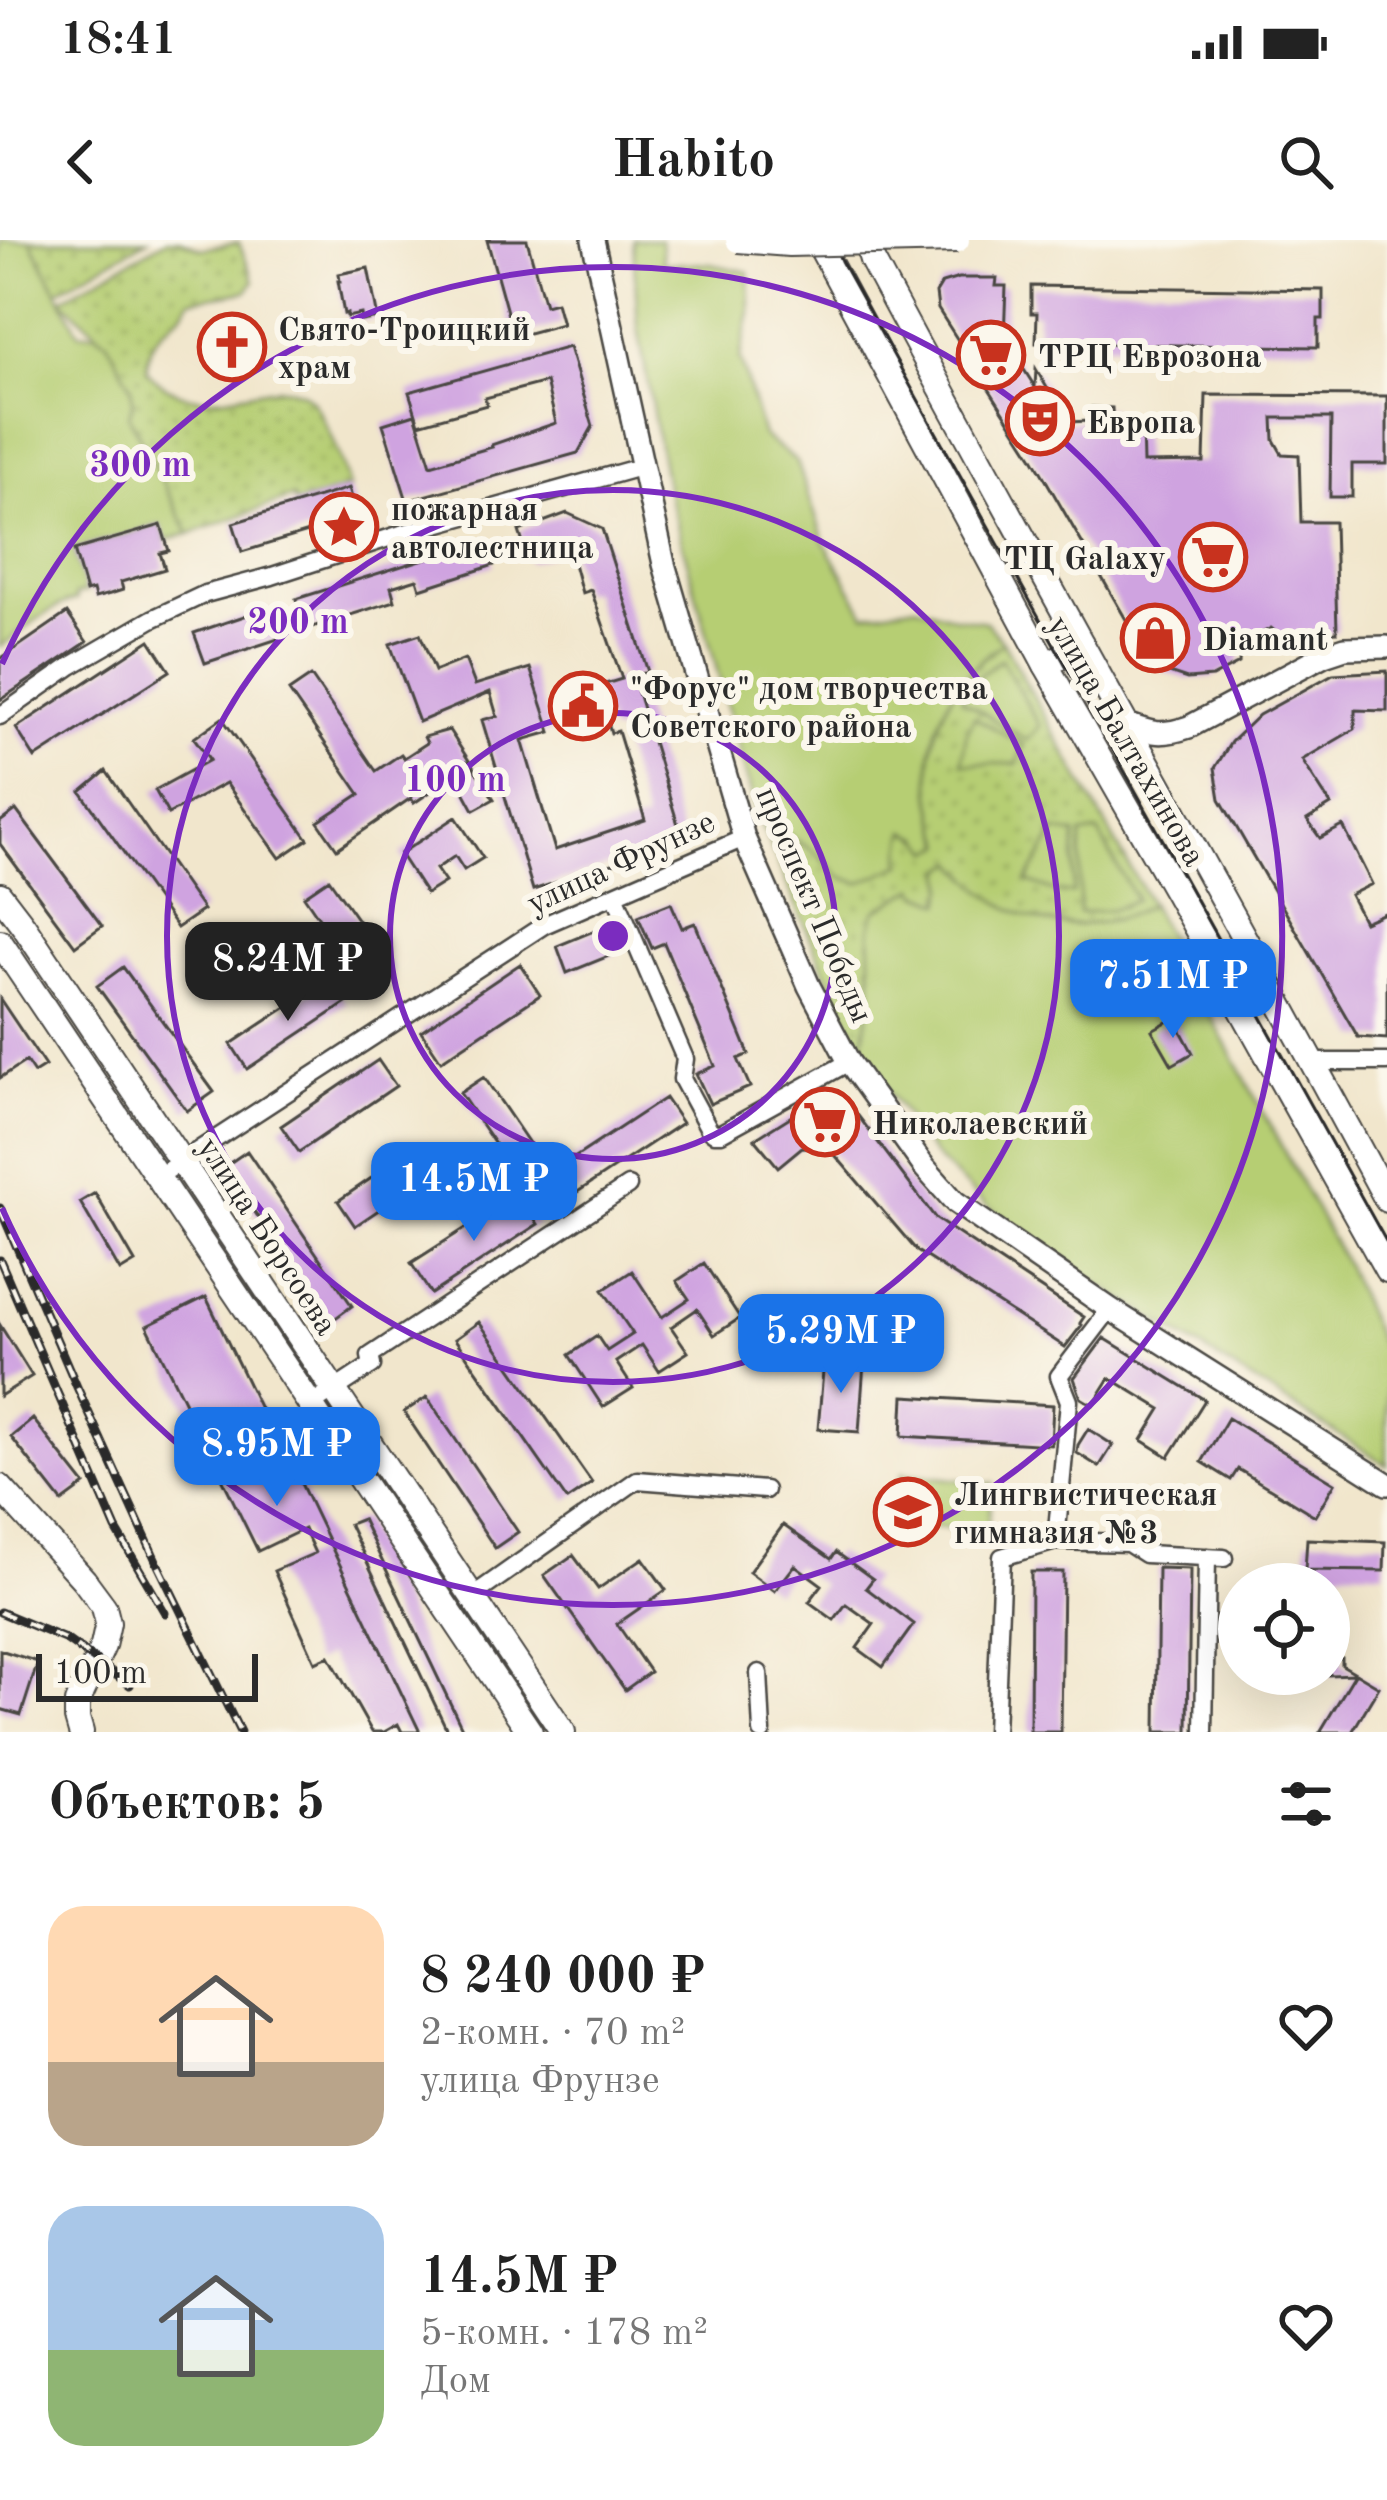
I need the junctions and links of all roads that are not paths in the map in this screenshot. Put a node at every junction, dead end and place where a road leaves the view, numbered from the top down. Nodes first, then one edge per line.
1 (593, 240) edge
2 (738, 240) edge
3 (817, 240) edge
4 (866, 240) edge
5 (957, 240) edge
6 (644, 466) junction
7 (1082, 645) junction
8 (1387, 646) edge
9 (1046, 665) junction
10 (0, 716) edge
11 (1127, 724) junction
12 (744, 838) junction
13 (0, 895) edge
14 (615, 895) junction
15 (0, 942) edge
16 (849, 1062) junction
17 (1313, 1062) junction
18 (1387, 1062) edge
19 (170, 1169) junction
20 (628, 1186) dead end
21 (1387, 1200) edge
22 (1387, 1270) edge
23 (1110, 1309) junction
24 (322, 1397) junction
25 (1387, 1484) edge
26 (0, 1487) edge
27 (765, 1490) dead end
28 (1056, 1541) junction
29 (471, 1597) junction
30 (759, 1673) dead end
31 (80, 1732) edge
32 (530, 1732) edge
33 (563, 1732) edge
34 (763, 1732) edge
35 (995, 1732) edge
36 (1204, 1732) edge

1 - 6 street, проспект Победы
2 - 5 main road, bridge
3 - 9 main road, улица Балтахинова
4 - 7 main road, улица Балтахинова
6 - 10 street
6 - 12 street, проспект Победы
7 - 9 main road
7 - 11 main road, улица Балтахинова
8 - 11 street
9 - 22 main road, улица Балтахинова
11 - 17 main road, улица Балтахинова
12 - 14 street, улица Фрунзе
12 - 16 street, проспект Победы
13 - 19 main road, улица Борсоева
14 - 16 street
14 - 19 street, улица Фрунзе
15 - 19 main road, улица Борсоева
16 - 23 street, проспект Победы
17 - 18 street
17 - 21 main road, улица Балтахинова
19 - 24 main road, улица Борсоева
20 - 24 street
23 - 25 street, проспект Победы
23 - 28 street
24 - 29 main road, улица Борсоева
24 - 32 main road, улица Борсоева
26 - 31 main road
27 - 29 street
28 - 35 street
28 - 36 street
29 - 33 main road, улица Борсоева
30 - 34 street

